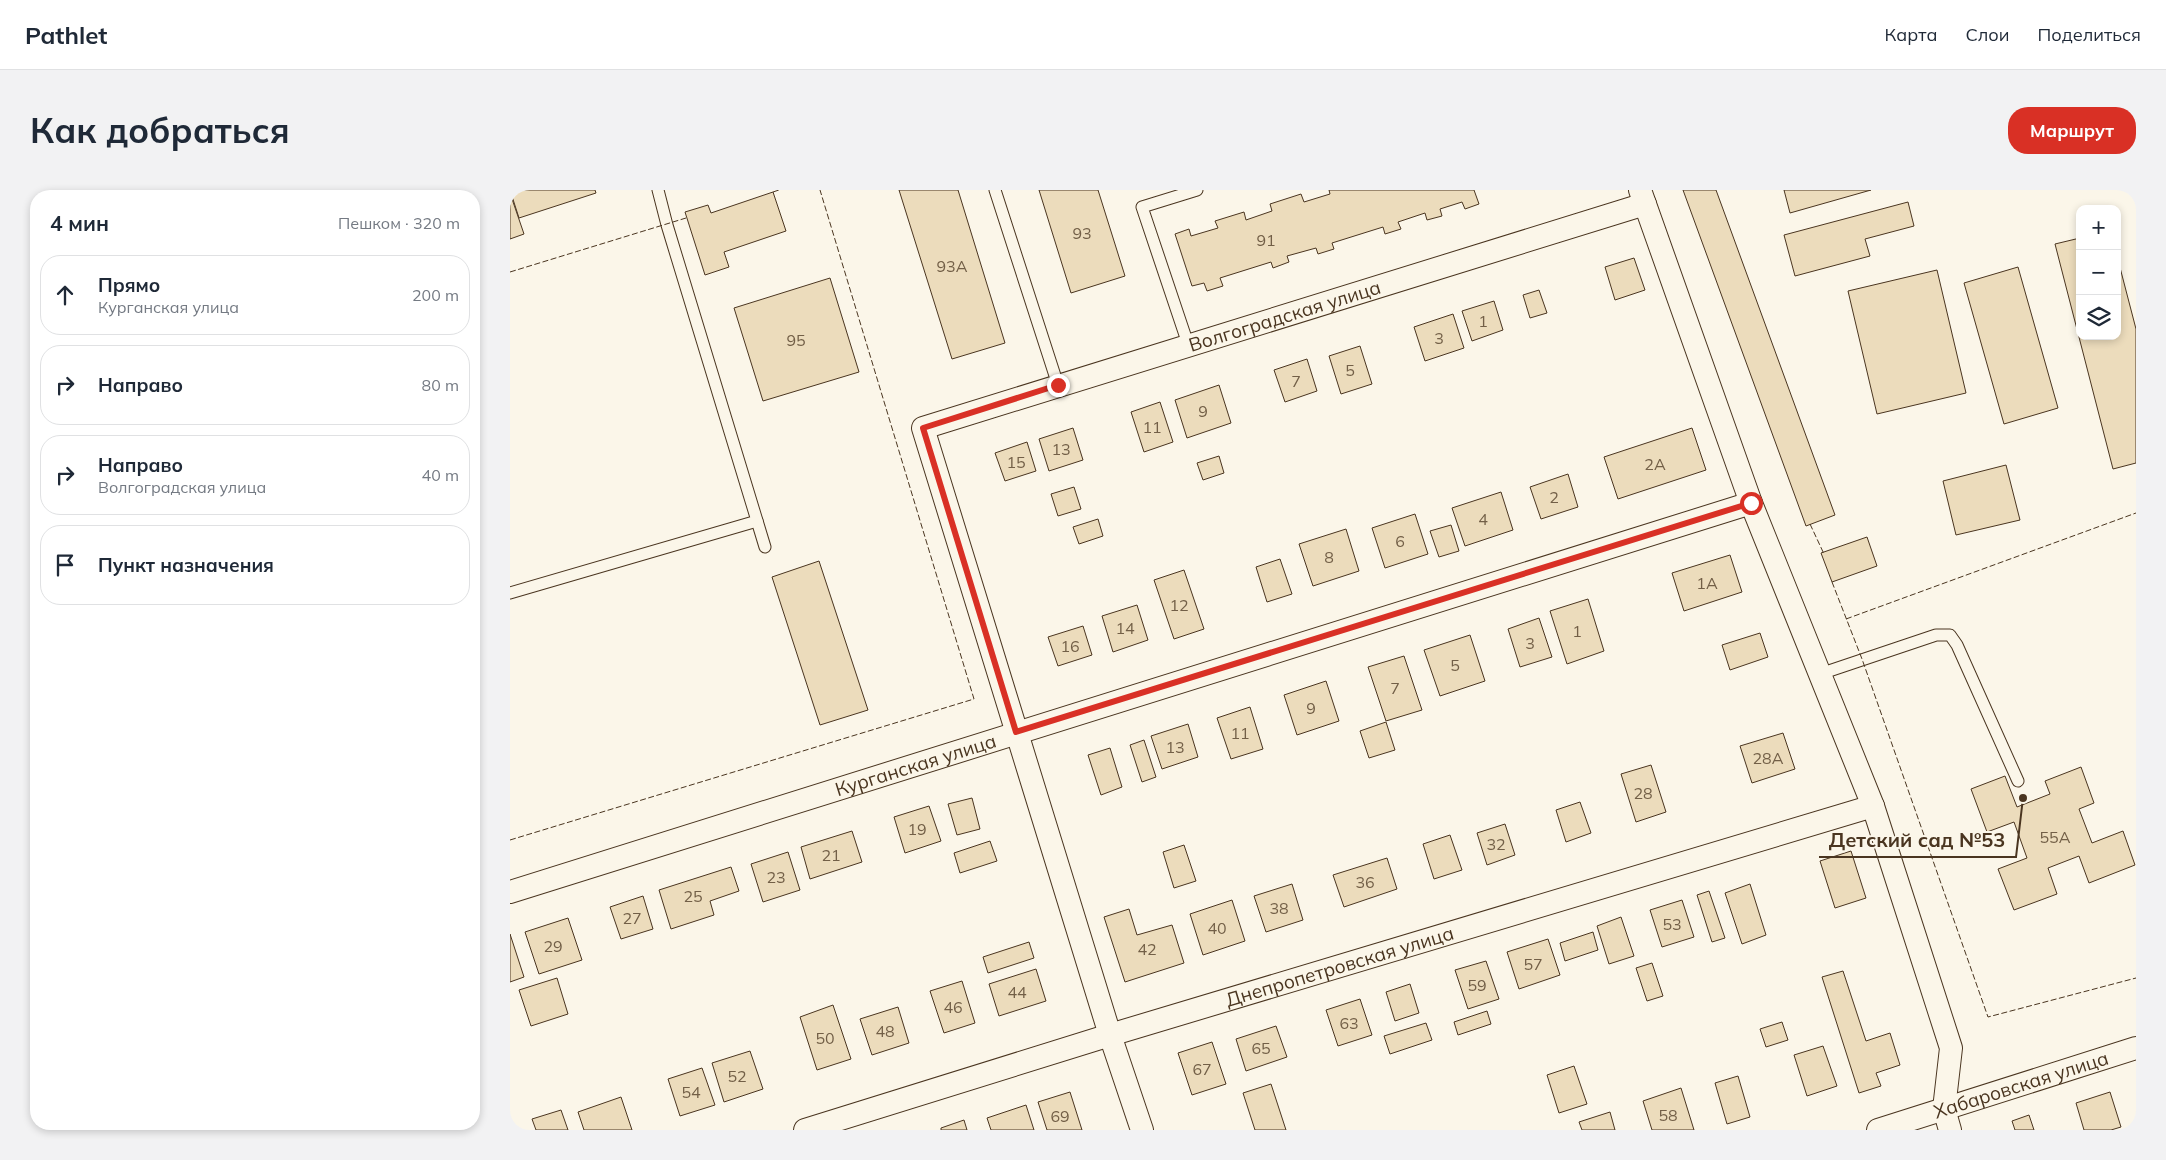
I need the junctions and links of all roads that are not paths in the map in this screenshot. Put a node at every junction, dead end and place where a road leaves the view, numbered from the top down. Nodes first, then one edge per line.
1 (658, 190) edge
2 (995, 190) edge
3 (1197, 190) edge
4 (1643, 197) edge
5 (1188, 344) junction
6 (1058, 385) junction
7 (1751, 503) junction
8 (757, 522) junction
9 (765, 547) dead end
10 (510, 593) edge
11 (1820, 674) junction
12 (1016, 732) junction
13 (2018, 781) dead end
14 (1873, 806) junction
15 (510, 892) edge
16 (1110, 1034) junction
17 (2136, 1048) edge
18 (1944, 1108) junction
19 (805, 1130) edge
20 (1142, 1130) edge
21 (1878, 1130) edge
22 (1950, 1130) edge

1 - 8 lane
2 - 6 lane
3 - 5 lane
4 - 5 street, Волгоградская улица
4 - 7 street
5 - 6 street, Волгоградская улица
6 - 12 street, Волгоградская улица
7 - 11 street
7 - 12 street, Курганская улица
8 - 9 lane
8 - 10 lane
11 - 13 lane
11 - 14 street
12 - 15 street, Курганская улица
12 - 16 street
14 - 16 street, Днепропетровская улица
14 - 18 street
16 - 19 street, Днепропетровская улица
16 - 20 street
17 - 18 street, Хабаровская улица
18 - 21 street, Хабаровская улица
18 - 22 street

